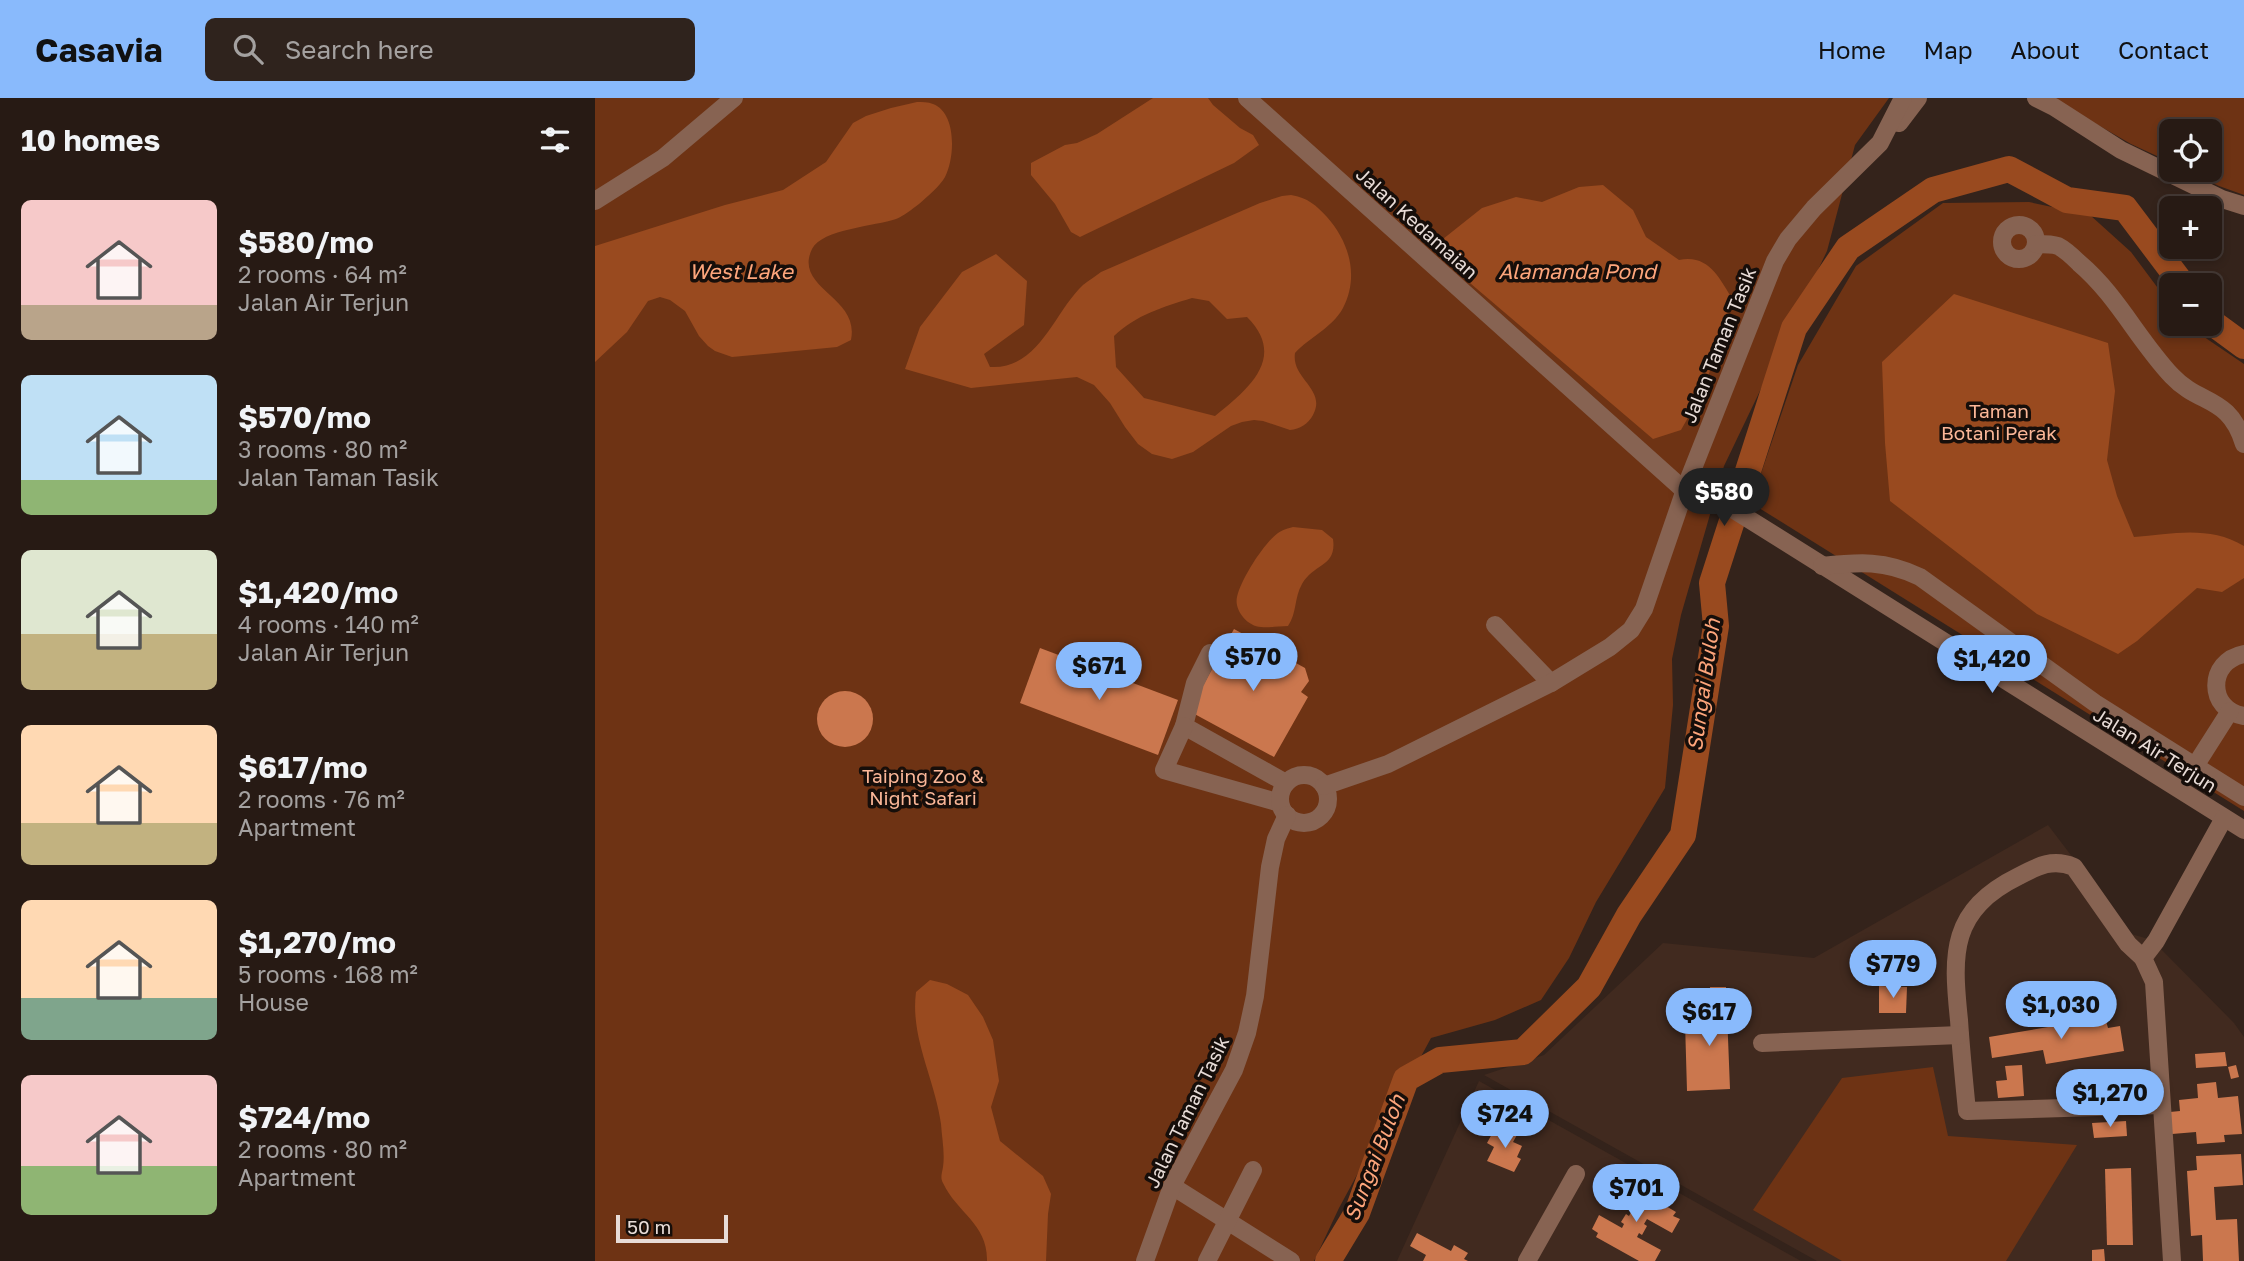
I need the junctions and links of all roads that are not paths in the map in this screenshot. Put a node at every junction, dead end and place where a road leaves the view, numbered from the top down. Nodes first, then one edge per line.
1 (734, 98) edge
2 (1247, 98) edge
3 (1902, 98) edge
4 (1918, 98) edge
5 (2036, 98) edge
6 (1880, 143) junction
7 (595, 201) edge
8 (2244, 206) edge
9 (2036, 244) dead end
10 (2244, 444) edge
11 (1686, 486) junction
12 (1822, 566) junction
13 (1495, 625) dead end
14 (1210, 653) dead end
15 (2244, 654) edge
16 (1551, 683) junction
17 (2237, 713) edge
18 (1184, 726) junction
19 (2196, 766) junction
20 (1286, 783) junction
21 (1324, 786) junction
22 (2244, 797) edge
23 (1284, 809) junction
24 (2224, 818) junction
25 (2244, 830) edge
26 (2143, 958) junction
27 (1960, 1035) junction
28 (1762, 1043) dead end
29 (2161, 1105) junction
30 (1253, 1170) dead end
31 (1576, 1174) dead end
32 (1172, 1186) junction
33 (1227, 1221) junction
34 (1290, 1260) edge
35 (1145, 1261) edge
36 (1207, 1261) edge
37 (1527, 1261) edge
38 (2172, 1261) edge

1 - 7 street
2 - 11 street, Jalan Kedamaian
3 - 6 street, Jalan Taman Tasik
4 - 6 street
5 - 8 street
6 - 11 street, Jalan Taman Tasik
9 - 10 street
11 - 12 street, Jalan Air Terjun
11 - 16 street, Jalan Taman Tasik
12 - 19 street
12 - 24 street, Jalan Air Terjun
13 - 16 street
14 - 18 street
15 - 17 street
16 - 21 street, Jalan Taman Tasik
17 - 19 street
18 - 20 street
18 - 23 street
19 - 22 street
20 - 21 street
20 - 23 street, Jalan Taman Tasik
21 - 23 street
23 - 32 street, Jalan Taman Tasik
24 - 25 street, Jalan Air Terjun
24 - 26 street
26 - 27 street
26 - 29 street
27 - 28 street
27 - 29 street
29 - 38 street
30 - 33 street
31 - 37 street
32 - 33 street
32 - 35 street, Jalan Taman Tasik
33 - 34 street
33 - 36 street

